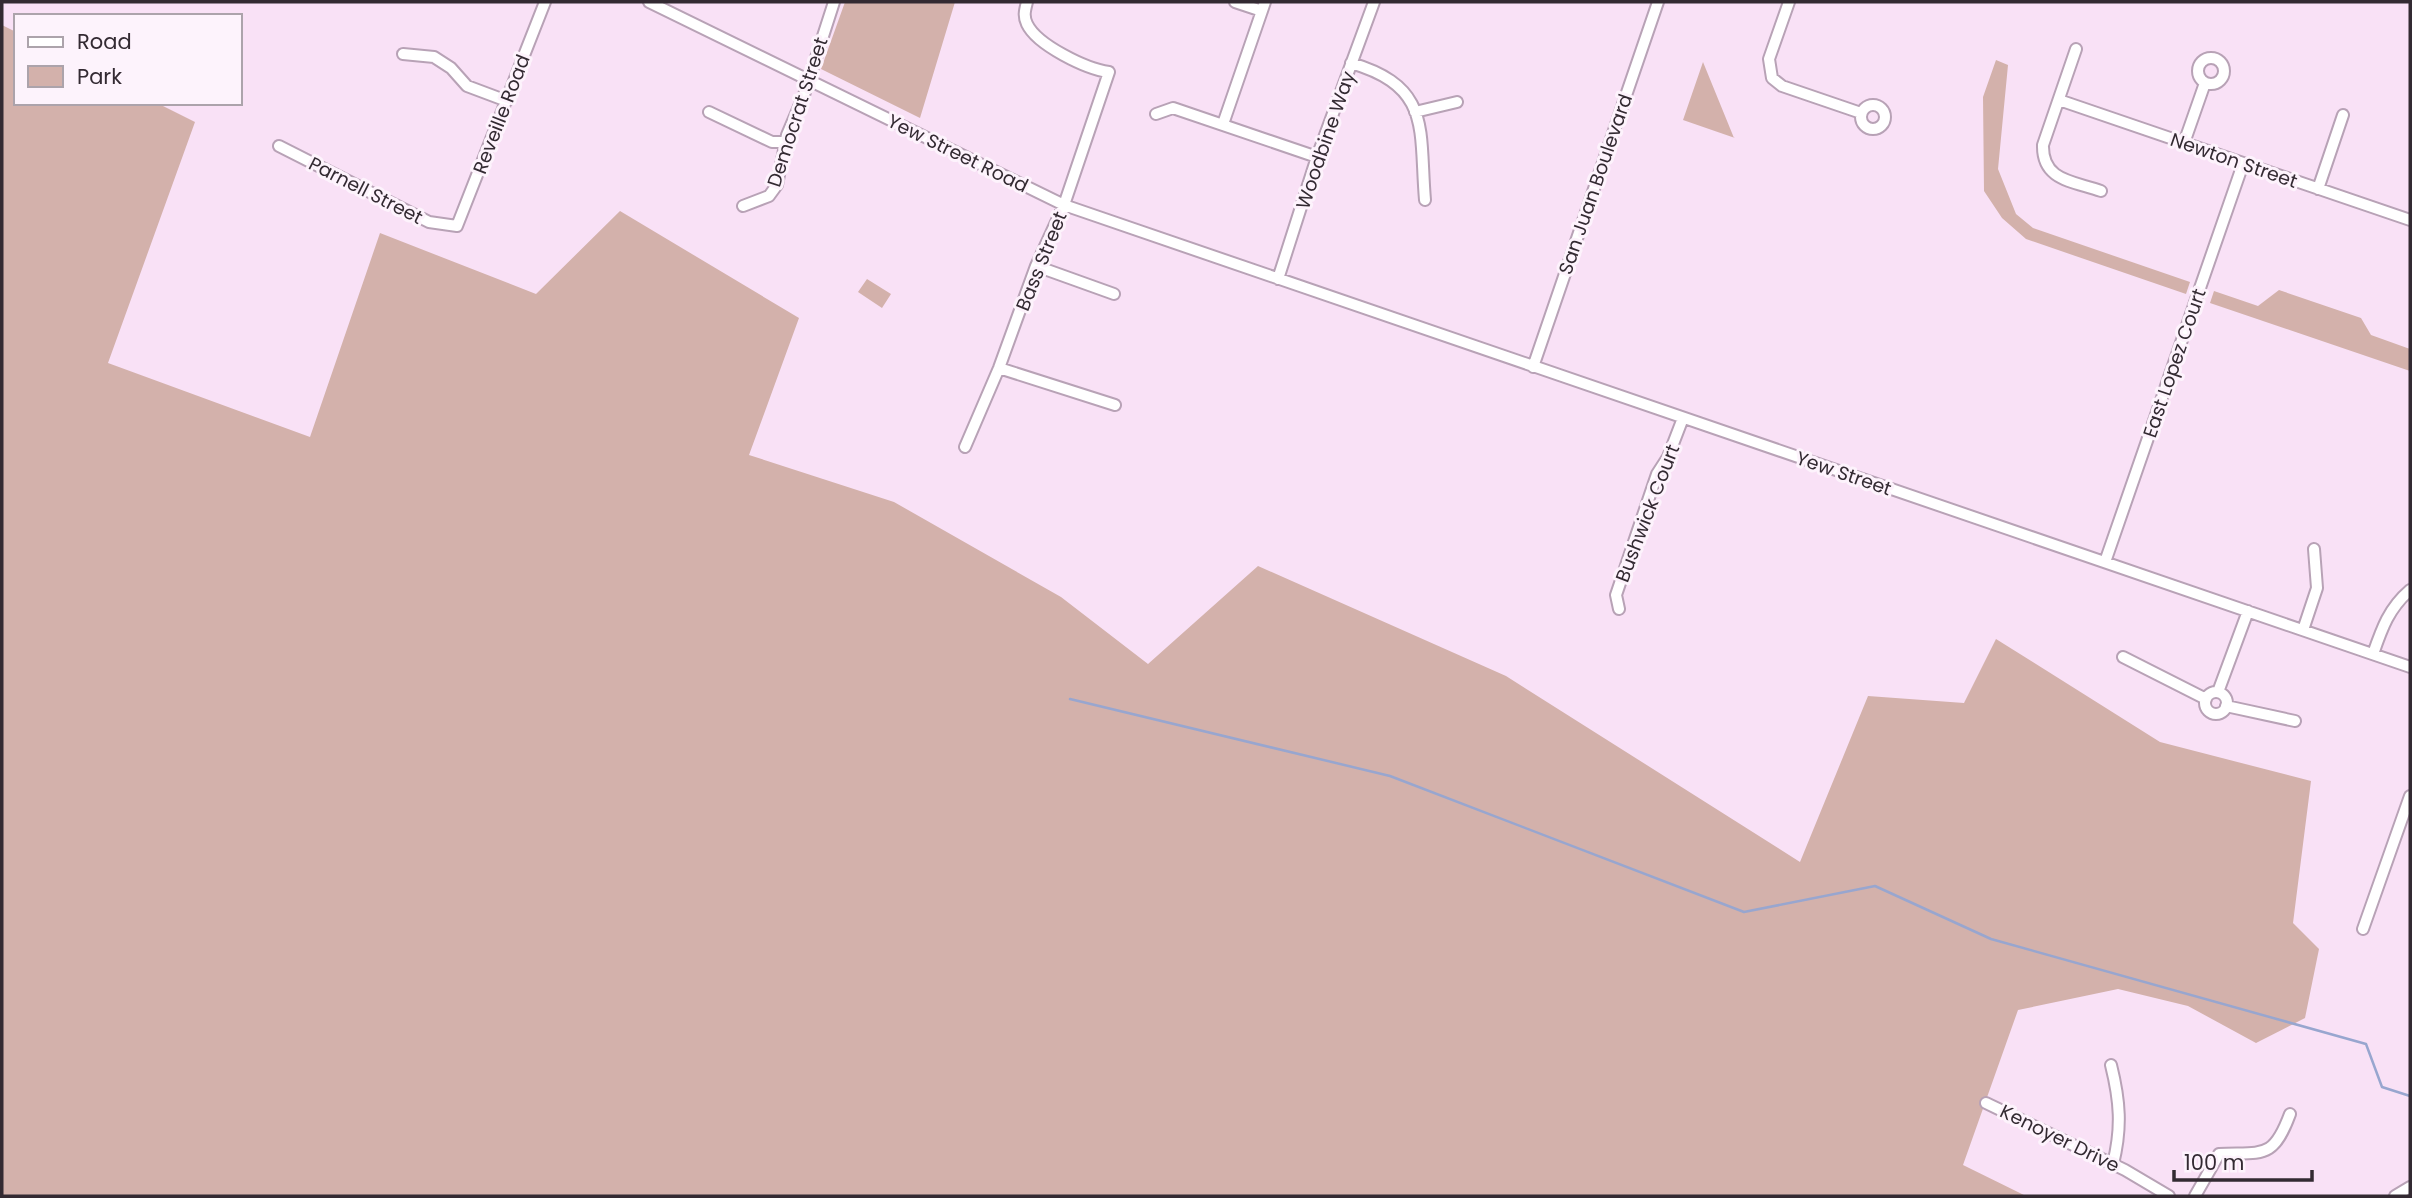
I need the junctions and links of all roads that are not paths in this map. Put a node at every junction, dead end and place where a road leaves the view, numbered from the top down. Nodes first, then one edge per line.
1 (545, 2) edge
2 (649, 2) edge
3 (834, 2) edge
4 (1027, 2) edge
5 (1235, 2) edge
6 (1374, 2) edge
7 (1658, 2) edge
8 (1785, 3) edge
9 (1263, 6) edge
10 (2076, 49) dead end
11 (403, 54) dead end
12 (1351, 63) junction
13 (808, 80) junction
14 (2205, 83) dead end
15 (2059, 100) junction
16 (507, 101) junction
17 (1457, 102) dead end
18 (709, 112) dead end
19 (1415, 112) junction
20 (1861, 113) dead end
21 (1156, 114) dead end
22 (2343, 115) dead end
23 (1223, 124) junction
24 (786, 142) junction
25 (2184, 143) junction
26 (279, 146) dead end
27 (1317, 157) junction
28 (2243, 164) junction
29 (2318, 189) junction
30 (2101, 191) dead end
31 (1424, 200) dead end
32 (1064, 205) junction
33 (743, 206) dead end
34 (2410, 220) edge
35 (457, 226) joint
36 (1035, 267) junction
37 (1278, 279) junction
38 (1114, 294) dead end
39 (1533, 367) junction
40 (999, 368) junction
41 (1115, 405) dead end
42 (1683, 418) junction
43 (965, 447) dead end
44 (2314, 549) dead end
45 (2105, 562) junction
46 (2410, 590) edge
47 (1619, 609) dead end
48 (2248, 611) junction
49 (2303, 630) junction
50 (2373, 654) junction
51 (2123, 657) dead end
52 (2410, 667) edge
53 (2218, 692) junction
54 (2206, 699) junction
55 (2226, 706) junction
56 (2295, 721) dead end
57 (2410, 796) edge
58 (2363, 929) dead end
59 (2112, 1065) dead end
60 (1986, 1102) dead end
61 (2290, 1114) dead end
62 (2113, 1164) junction
63 (2410, 1187) edge
64 (2169, 1196) edge
65 (2195, 1196) edge
66 (2395, 1196) edge

1 - 16 street, Reveille Road
2 - 13 street, Yew Street Road
3 - 13 street, Democrat Street
4 - 32 street, Bass Street
5 - 9 street
6 - 12 street, Woodbine Way
7 - 39 street, San Juan Boulevard
8 - 20 street
9 - 23 street
10 - 15 street
11 - 16 street
12 - 19 street
12 - 27 street, Woodbine Way
13 - 24 street, Democrat Street
13 - 32 street, Yew Street Road
14 - 25 street
15 - 25 street, Newton Street
15 - 30 street
16 - 35 street, Reveille Road
17 - 19 street
18 - 24 street
19 - 31 street
21 - 23 street
22 - 29 street
23 - 27 street
24 - 33 street, Democrat Street
25 - 28 street, Newton Street
26 - 35 street, Parnell Street
27 - 37 street, Woodbine Way
28 - 29 street, Newton Street
28 - 45 street, East Lopez Court
29 - 34 street, Newton Street
32 - 36 street, Bass Street
32 - 37 street, Yew Street Road
36 - 38 street
36 - 40 street, Bass Street
37 - 39 street, Yew Street
39 - 42 street, Yew Street
40 - 41 street
40 - 43 street, Bass Street
42 - 45 street, Yew Street
42 - 47 street, Bushwick Court
44 - 49 street
45 - 48 street, Yew Street
46 - 50 street
48 - 49 street, Yew Street
48 - 53 street
49 - 50 street, Yew Street
50 - 52 street, Yew Street
51 - 54 street
53 - 54 street
53 - 55 street
54 - 55 street
55 - 56 street
57 - 58 street
59 - 62 street
60 - 62 street, Kenoyer Drive
61 - 65 street
62 - 64 street, Kenoyer Drive
63 - 66 street

